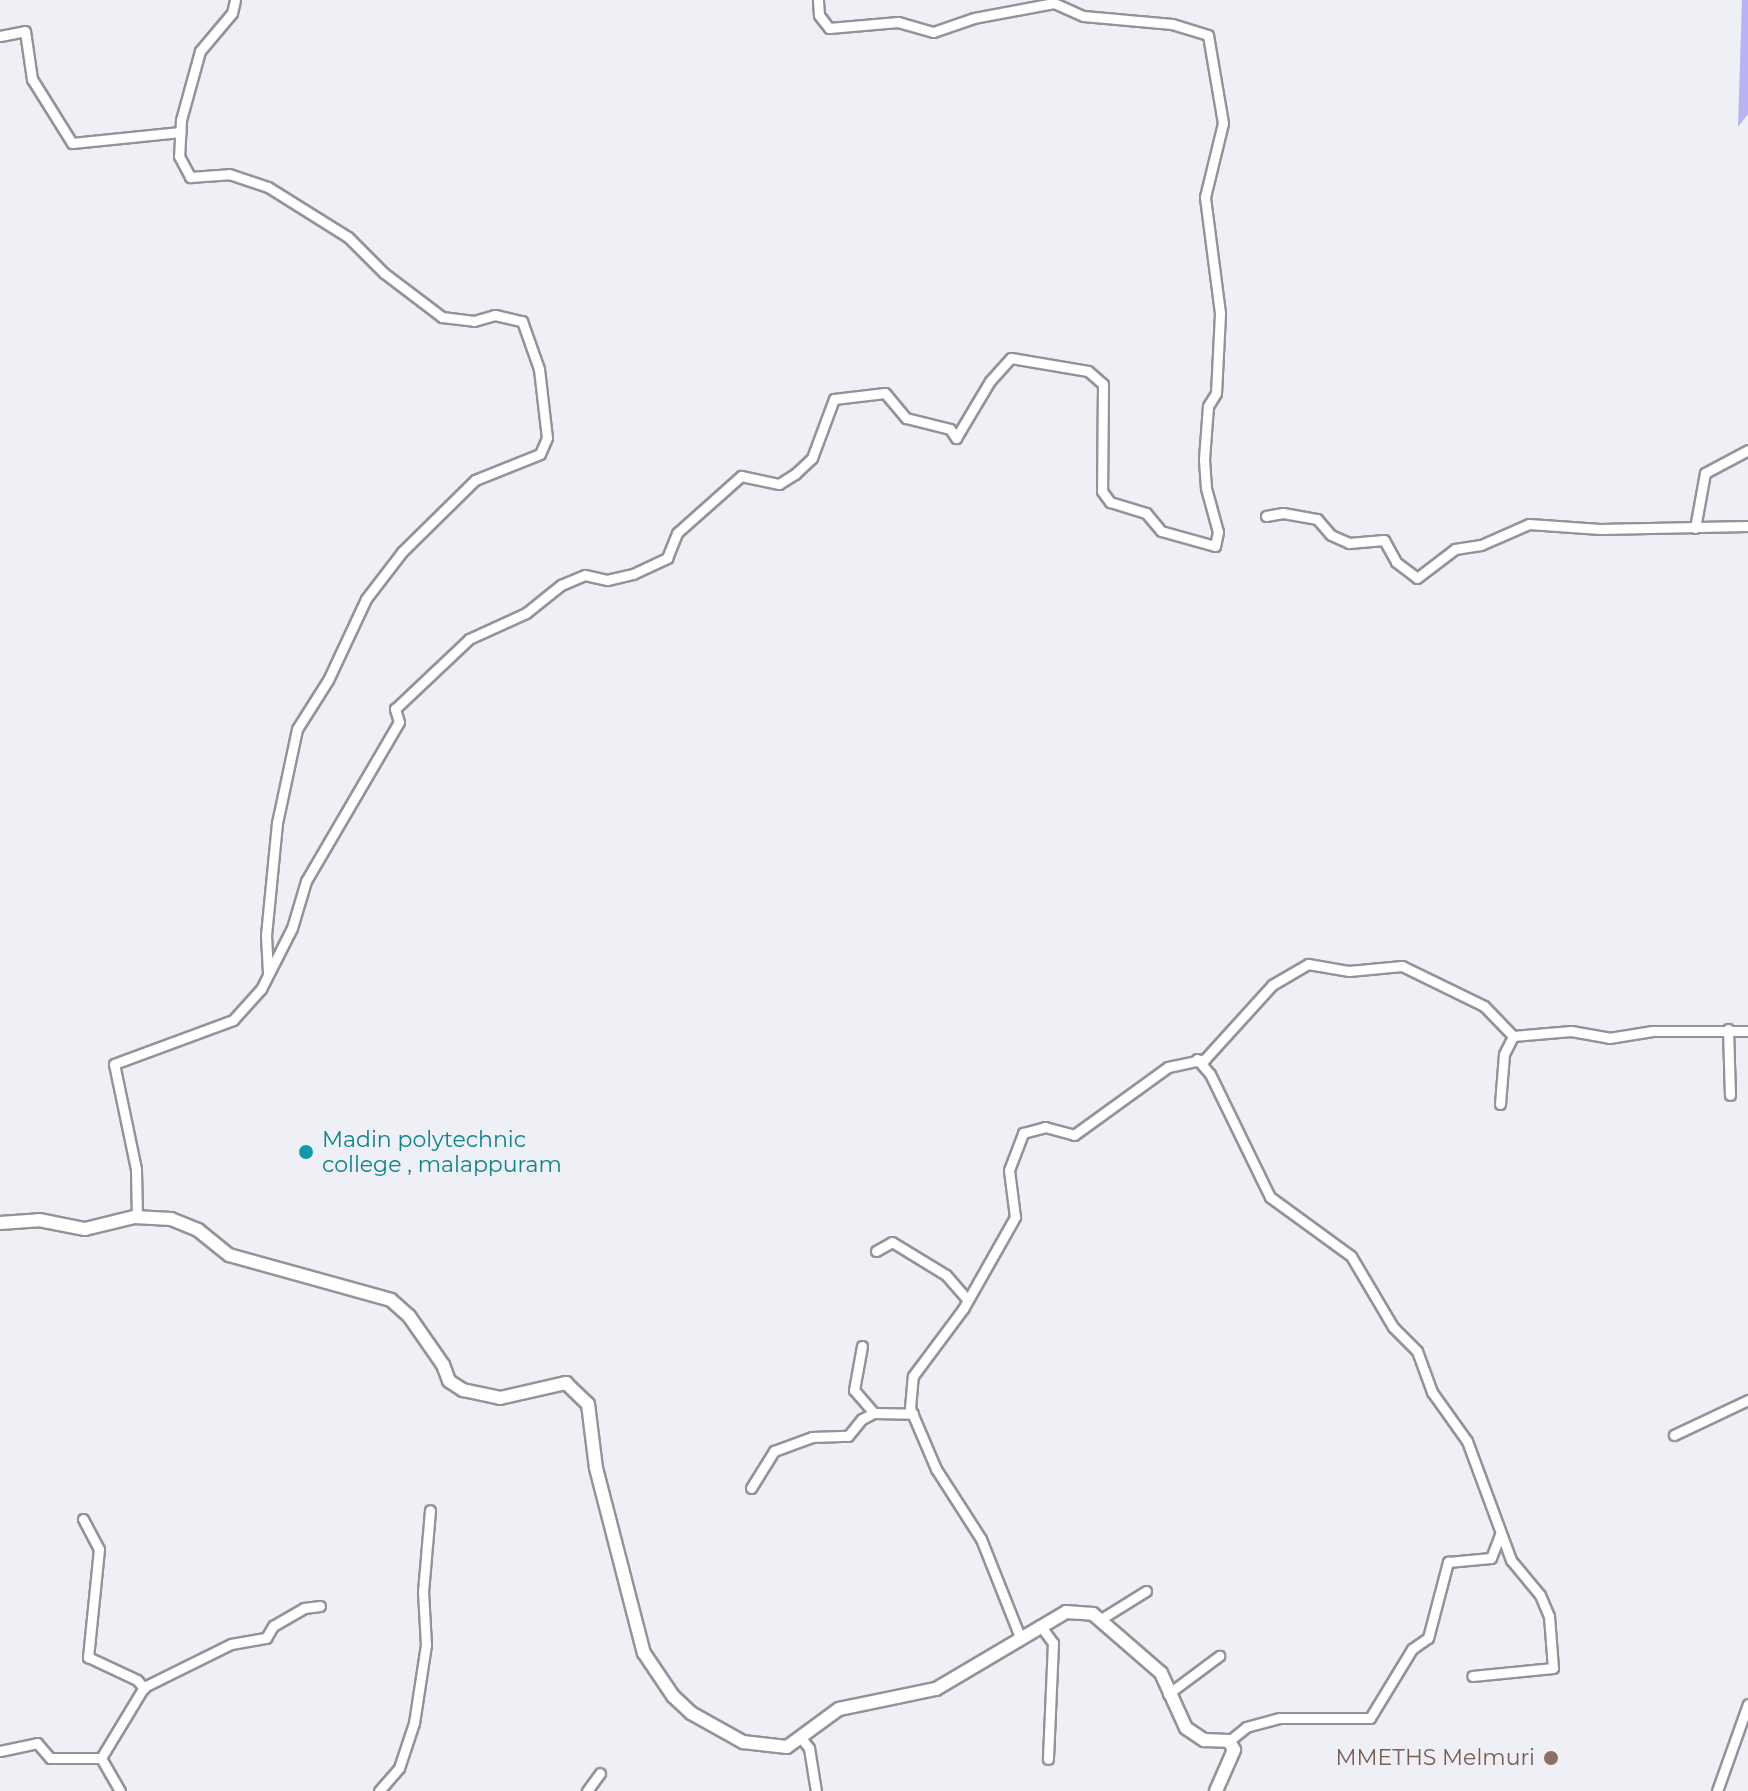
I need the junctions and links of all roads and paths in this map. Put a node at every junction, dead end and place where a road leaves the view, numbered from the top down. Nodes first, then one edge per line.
1 (235, 0) edge
2 (818, 0) edge
3 (0, 36) edge
4 (180, 132) junction
5 (1748, 450) edge
6 (1266, 516) dead end
7 (1748, 526) edge
8 (1695, 528) junction
9 (269, 975) junction
10 (1728, 1029) junction
11 (1748, 1031) edge
12 (1513, 1036) junction
13 (1197, 1059) junction
14 (1730, 1095) dead end
15 (1500, 1104) dead end
16 (137, 1218) junction
17 (0, 1223) edge
18 (876, 1251) dead end
19 (968, 1300) junction
20 (862, 1346) dead end
21 (1748, 1400) edge
22 (874, 1413) junction
23 (913, 1414) junction
24 (1674, 1435) dead end
25 (751, 1488) dead end
26 (430, 1510) dead end
27 (83, 1519) dead end
28 (1500, 1535) junction
29 (1146, 1591) dead end
30 (320, 1606) dead end
31 (1101, 1619) junction
32 (1040, 1625) junction
33 (1020, 1637) junction
34 (1219, 1656) dead end
35 (1472, 1676) dead end
36 (144, 1688) junction
37 (1168, 1694) junction
38 (1748, 1704) edge
39 (802, 1739) junction
40 (1229, 1741) junction
41 (0, 1751) edge
42 (101, 1758) junction
43 (1048, 1759) dead end
44 (600, 1773) dead end
45 (120, 1791) edge
46 (379, 1791) edge
47 (587, 1791) edge
48 (816, 1791) edge
49 (1216, 1791) edge
50 (1717, 1791) edge

1 - 4 street
2 - 9 street
3 - 4 street
4 - 9 street
5 - 8 street
6 - 8 street
7 - 8 street
9 - 16 street
10 - 11 street
10 - 12 street
10 - 14 street
12 - 13 street
12 - 15 street
13 - 19 street
13 - 28 street
16 - 17 street
16 - 39 street
18 - 19 street
19 - 23 street
20 - 22 street
21 - 24 street
22 - 23 street
22 - 25 street
23 - 33 street
26 - 46 street
27 - 36 street
28 - 35 street
28 - 40 street
29 - 31 street
30 - 36 street
31 - 32 street
31 - 37 street
32 - 33 street
32 - 43 street
33 - 39 street
34 - 37 street
36 - 42 street
37 - 40 street
38 - 50 street
39 - 48 street
40 - 49 street
41 - 42 street
42 - 45 street
44 - 47 street

